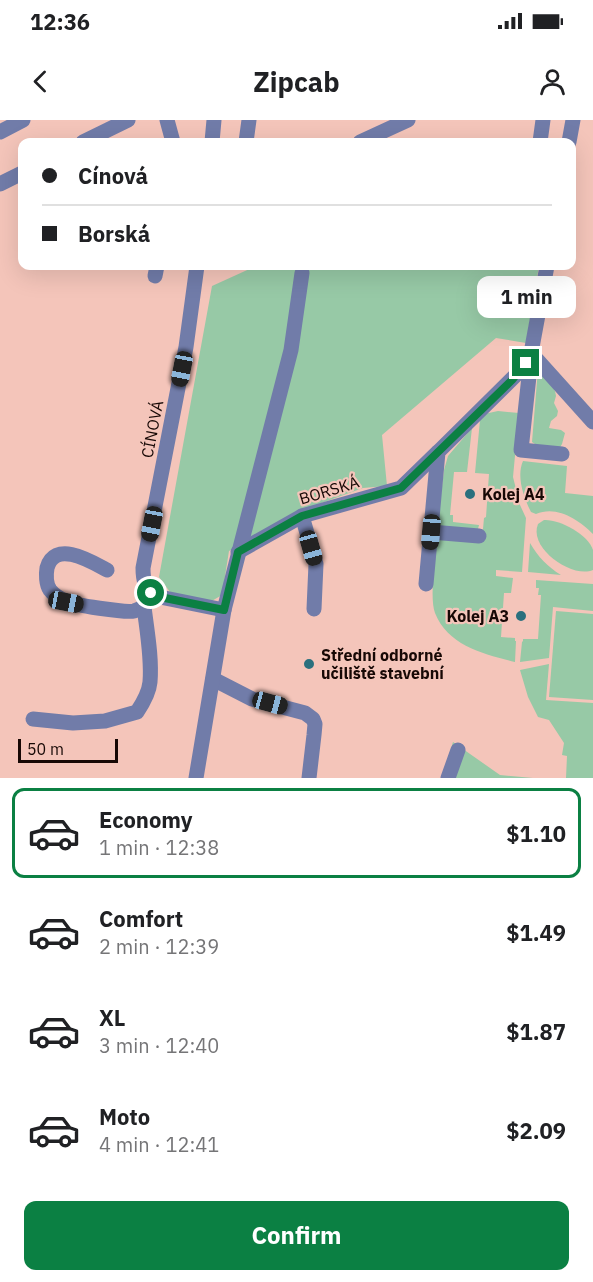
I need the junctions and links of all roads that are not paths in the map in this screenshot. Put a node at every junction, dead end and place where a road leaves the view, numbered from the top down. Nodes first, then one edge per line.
1 (23, 120) edge
2 (128, 120) edge
3 (167, 120) edge
4 (214, 120) edge
5 (249, 120) edge
6 (408, 120) edge
7 (543, 120) edge
8 (573, 120) edge
9 (0, 132) edge
10 (91, 138) edge
11 (172, 138) edge
12 (212, 138) edge
13 (247, 138) edge
14 (369, 138) edge
15 (541, 138) edge
16 (570, 138) edge
17 (18, 175) edge
18 (0, 184) edge
19 (196, 270) edge
20 (546, 270) edge
21 (302, 273) dead end
22 (531, 352) junction
23 (593, 422) edge
24 (438, 452) junction
25 (562, 454) dead end
26 (302, 516) junction
27 (431, 532) junction
28 (479, 536) dead end
29 (238, 552) junction
30 (107, 570) dead end
31 (426, 584) dead end
32 (149, 601) junction
33 (314, 609) dead end
34 (224, 610) junction
35 (213, 679) junction
36 (33, 719) dead end
37 (458, 750) dead end
38 (196, 778) edge
39 (309, 778) edge
40 (448, 778) edge

1 - 9 street
2 - 10 street
3 - 11 street
4 - 12 street
5 - 13 street
6 - 14 street
7 - 15 street
8 - 16 street
17 - 18 street
19 - 32 street, CÍNOVÁ
20 - 22 street, BORSKÁ
21 - 29 street
22 - 23 street
22 - 24 street, BORSKÁ
22 - 25 street
24 - 26 street, BORSKÁ
24 - 27 street
26 - 29 street, BORSKÁ
26 - 33 street
27 - 28 street
27 - 31 street
29 - 34 street
30 - 32 street
32 - 34 street
32 - 36 street, CÍNOVÁ
34 - 35 street
35 - 38 street
35 - 39 street
37 - 40 street

